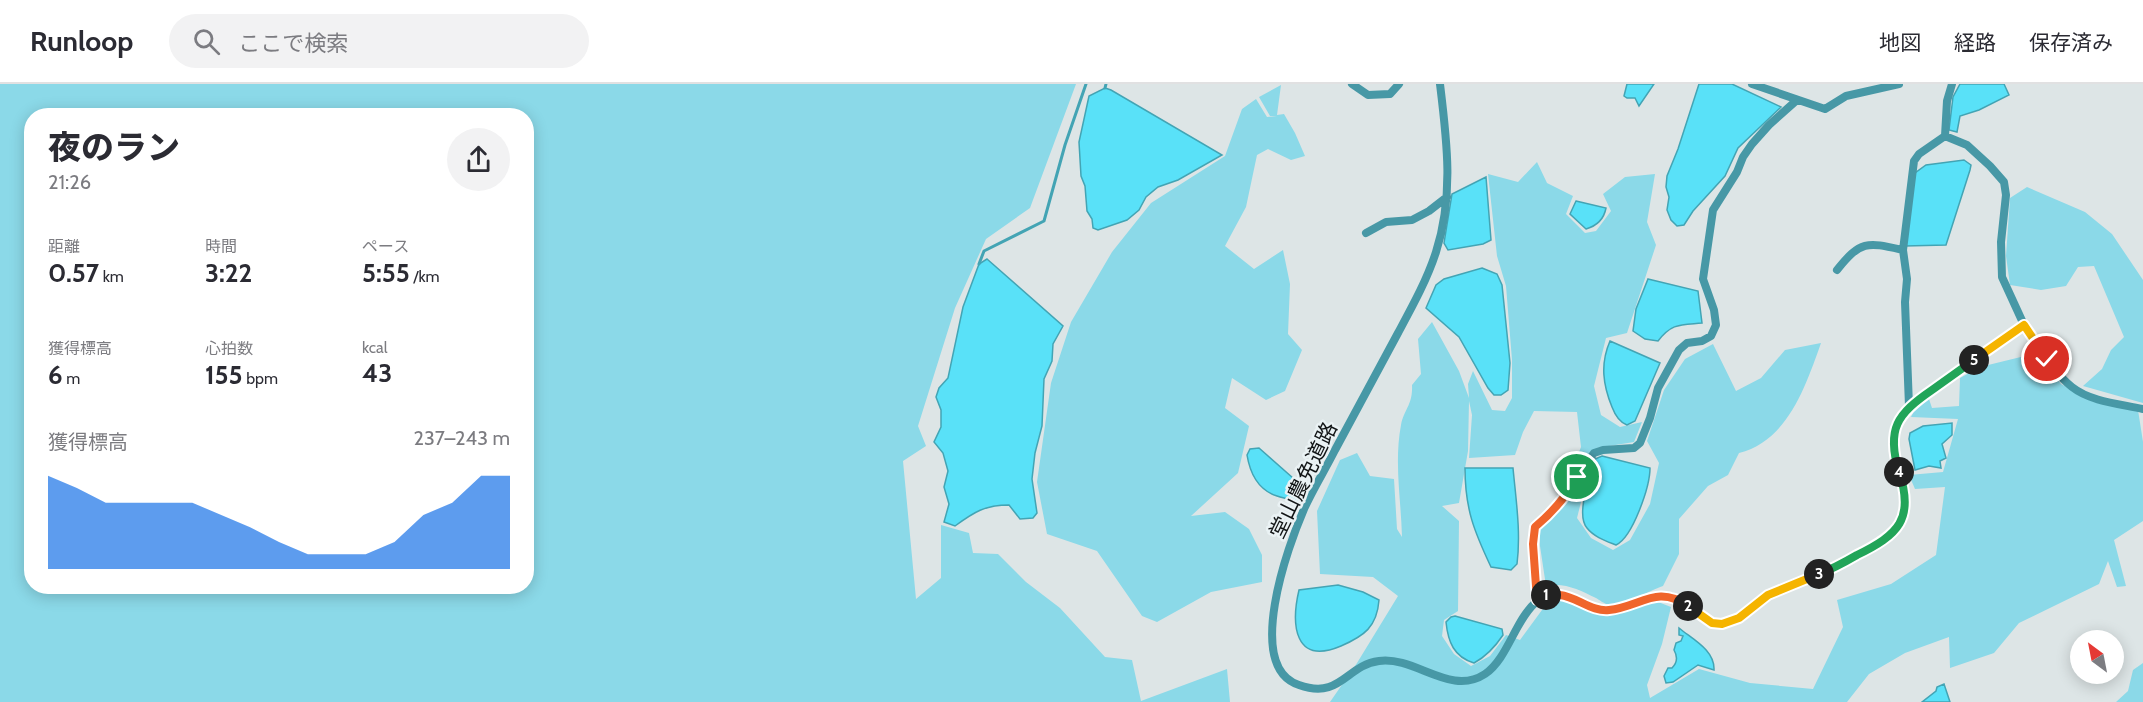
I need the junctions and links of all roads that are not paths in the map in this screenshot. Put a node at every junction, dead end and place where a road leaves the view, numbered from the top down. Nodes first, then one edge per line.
1 (1352, 84) edge
2 (1399, 84) edge
3 (1440, 84) edge
4 (1752, 84) edge
5 (1899, 84) edge
6 (1952, 84) edge
7 (1797, 100) junction
8 (1945, 136) junction
9 (1447, 197) junction
10 (1366, 233) dead end
11 (1903, 250) junction
12 (1837, 270) dead end
13 (2024, 325) junction
14 (1909, 406) junction
15 (2143, 409) edge
16 (1537, 600) junction

1 - 2 street
3 - 9 street, 堂山農免道路
4 - 7 street
5 - 7 street
6 - 8 street
7 - 16 street
8 - 11 street
8 - 13 street
9 - 10 street
9 - 16 street, 堂山農免道路
11 - 12 street
11 - 14 street
13 - 14 street
13 - 15 street
14 - 16 street

